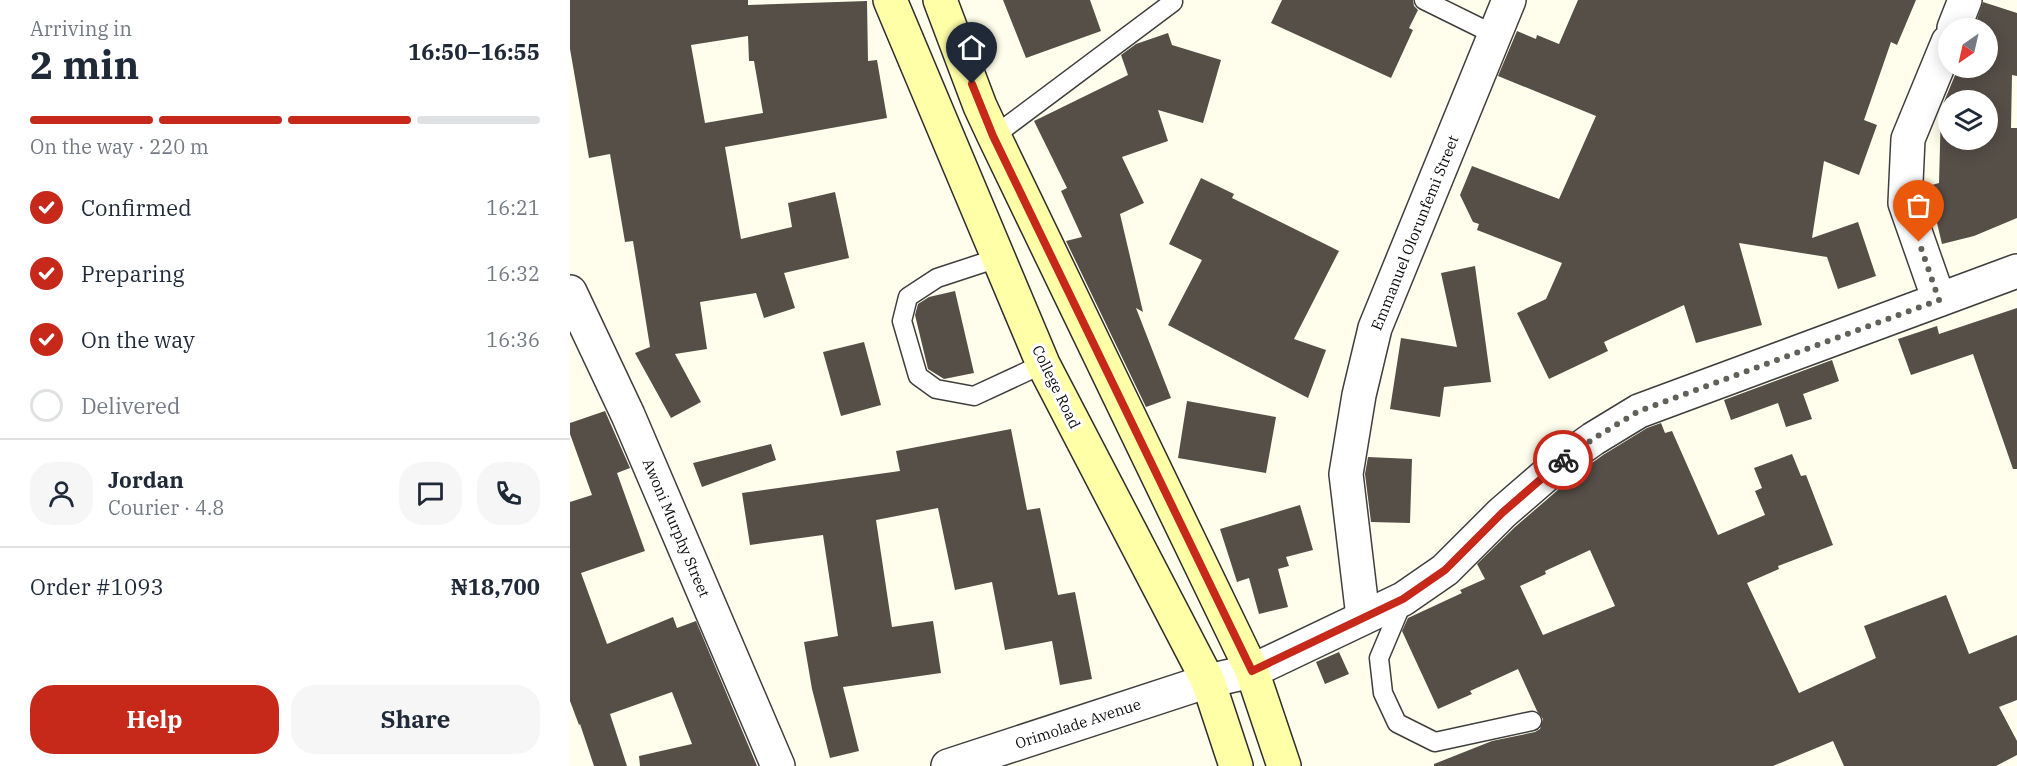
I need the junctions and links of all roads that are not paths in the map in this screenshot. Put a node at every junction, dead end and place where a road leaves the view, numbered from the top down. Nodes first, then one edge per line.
1 (890, 0) edge
2 (940, 0) edge
3 (1424, 0) edge
4 (1509, 0) edge
5 (1965, 0) edge
6 (1173, 2) dead end
7 (1958, 18) edge
8 (1495, 35) junction
9 (1938, 66) edge
10 (993, 136) junction
11 (998, 258) junction
12 (2017, 271) edge
13 (570, 292) edge
14 (1939, 300) junction
15 (1043, 364) junction
16 (1403, 599) junction
17 (1363, 617) junction
18 (1252, 671) junction
19 (1208, 681) junction
20 (1532, 721) dead end
21 (778, 766) edge
22 (948, 766) edge
23 (1236, 766) edge
24 (1284, 766) edge

1 - 11 main road, College Road
2 - 10 main road
3 - 8 lane
4 - 8 street, Emmanuel Olorunfemi Street
5 - 7 street
6 - 10 lane
8 - 17 street, Emmanuel Olorunfemi Street
9 - 14 street
10 - 18 main road
11 - 15 main road, College Road
11 - 15 lane
12 - 14 street, Orimolade Avenue
13 - 21 street, Awoni Murphy Street
14 - 16 street, Orimolade Avenue
15 - 19 main road, College Road
16 - 17 street, Orimolade Avenue
16 - 20 lane
17 - 18 street, Orimolade Avenue
18 - 19 street, Orimolade Avenue
18 - 24 main road
19 - 22 street, Orimolade Avenue
19 - 23 main road, College Road

